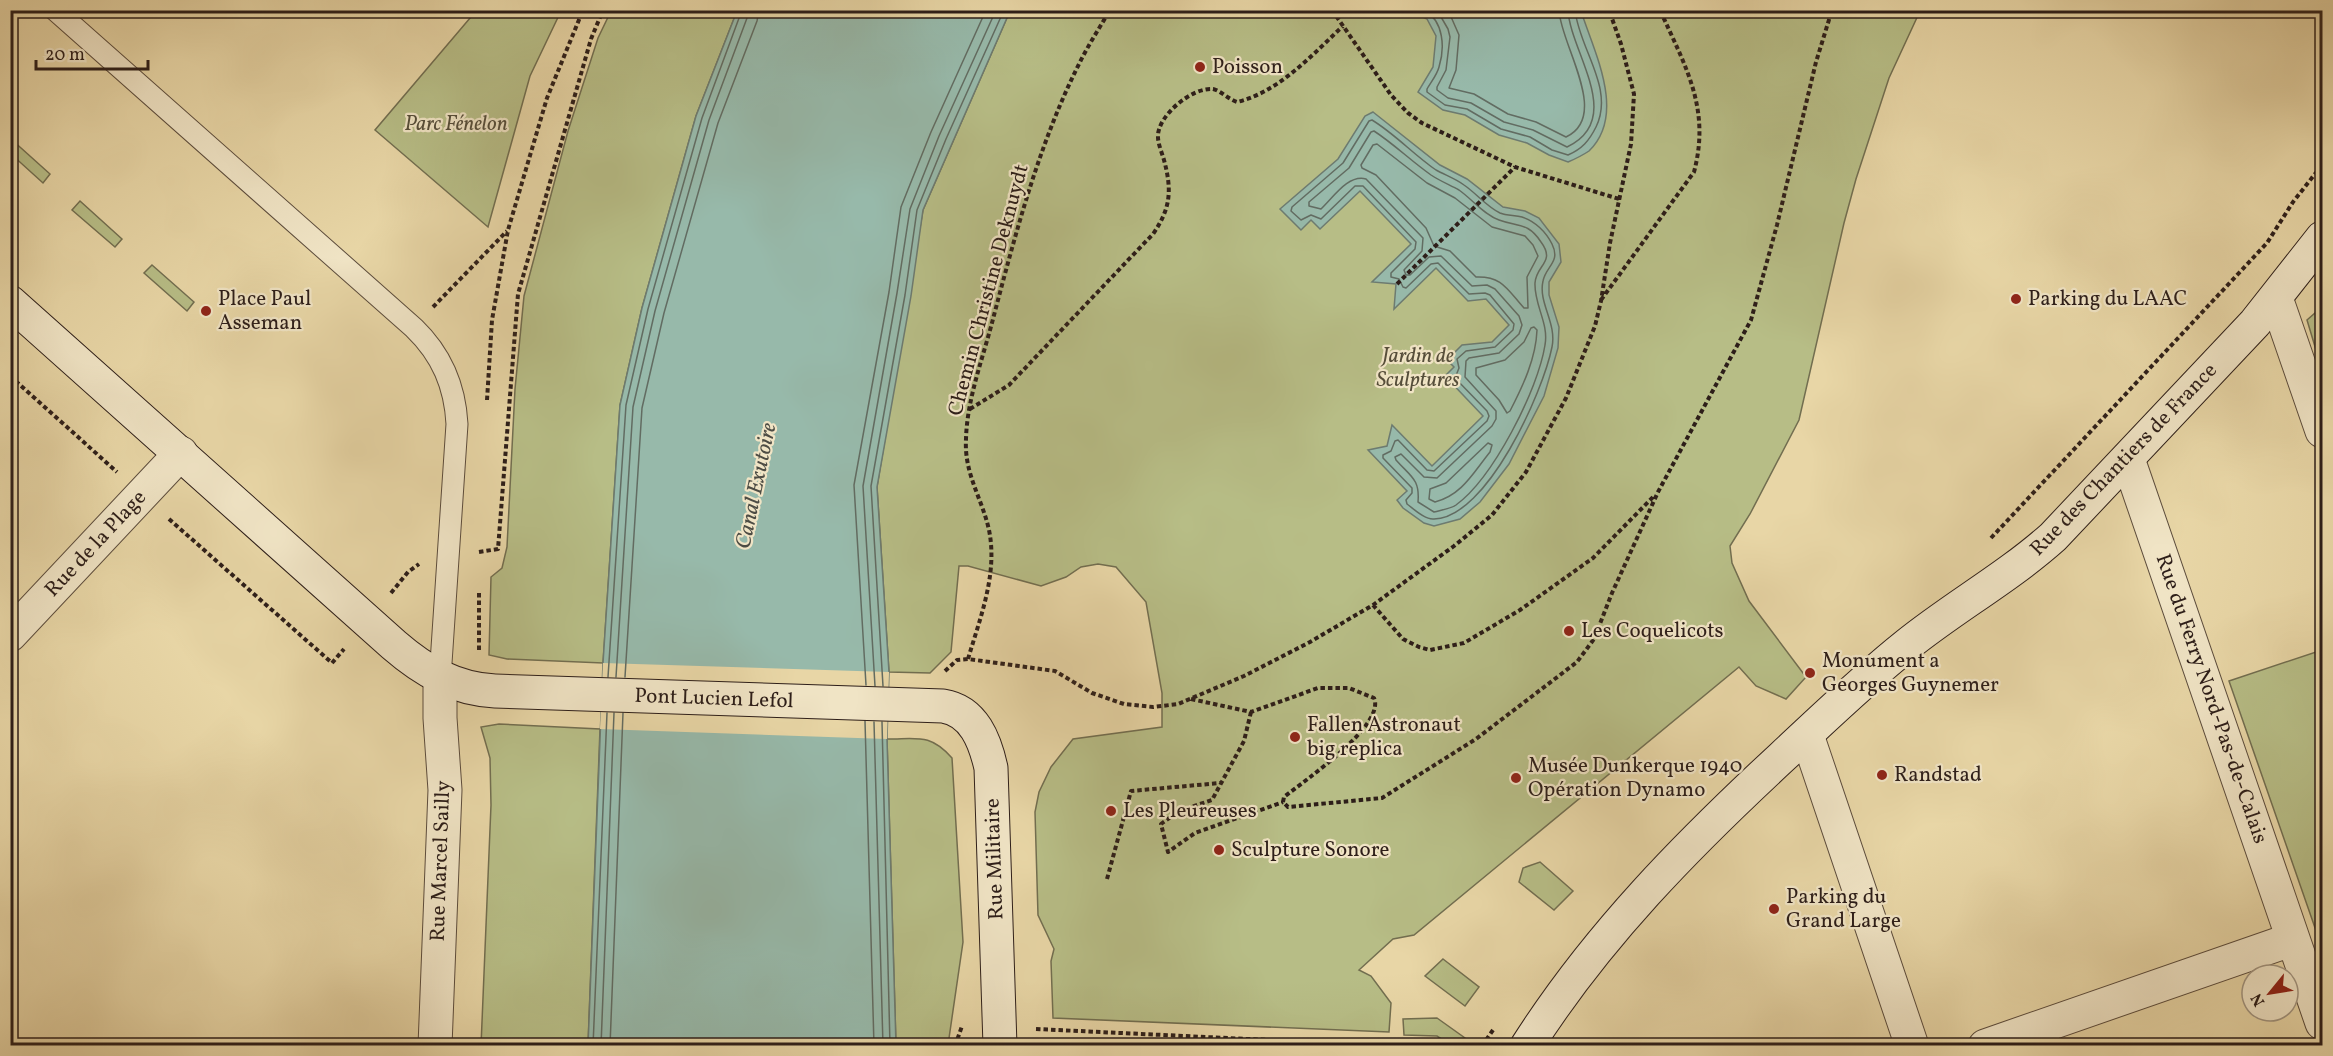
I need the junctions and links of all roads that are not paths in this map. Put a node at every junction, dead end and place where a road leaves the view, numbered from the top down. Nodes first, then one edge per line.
1 (55, 10) edge
2 (2322, 238) edge
3 (2276, 298) junction
4 (10, 302) edge
5 (2322, 431) edge
6 (181, 453) junction
7 (2128, 459) junction
8 (16, 618) edge
9 (440, 678) junction
10 (938, 706) joint
11 (1807, 735) junction
12 (2293, 939) junction
13 (2320, 1011) edge
14 (1000, 1036) edge
15 (1529, 1045) edge
16 (435, 1046) edge
17 (1912, 1046) edge
18 (1985, 1046) edge

1 - 9 lane
2 - 3 street, Rue des Chantiers de France
3 - 5 street
3 - 7 street, Rue des Chantiers de France
4 - 6 street
6 - 8 street, Rue de la Plage
6 - 9 street
7 - 11 street, Rue des Chantiers de France
7 - 12 street, Rue du Ferry Nord-Pas-de-Calais
9 - 10 street, Pont Lucien Lefol
9 - 16 street, Rue Marcel Sailly
10 - 14 street, Rue Militaire
11 - 15 street, Rue des Chantiers de France
11 - 17 street
12 - 13 street, Rue du Ferry Nord-Pas-de-Calais
12 - 18 street

